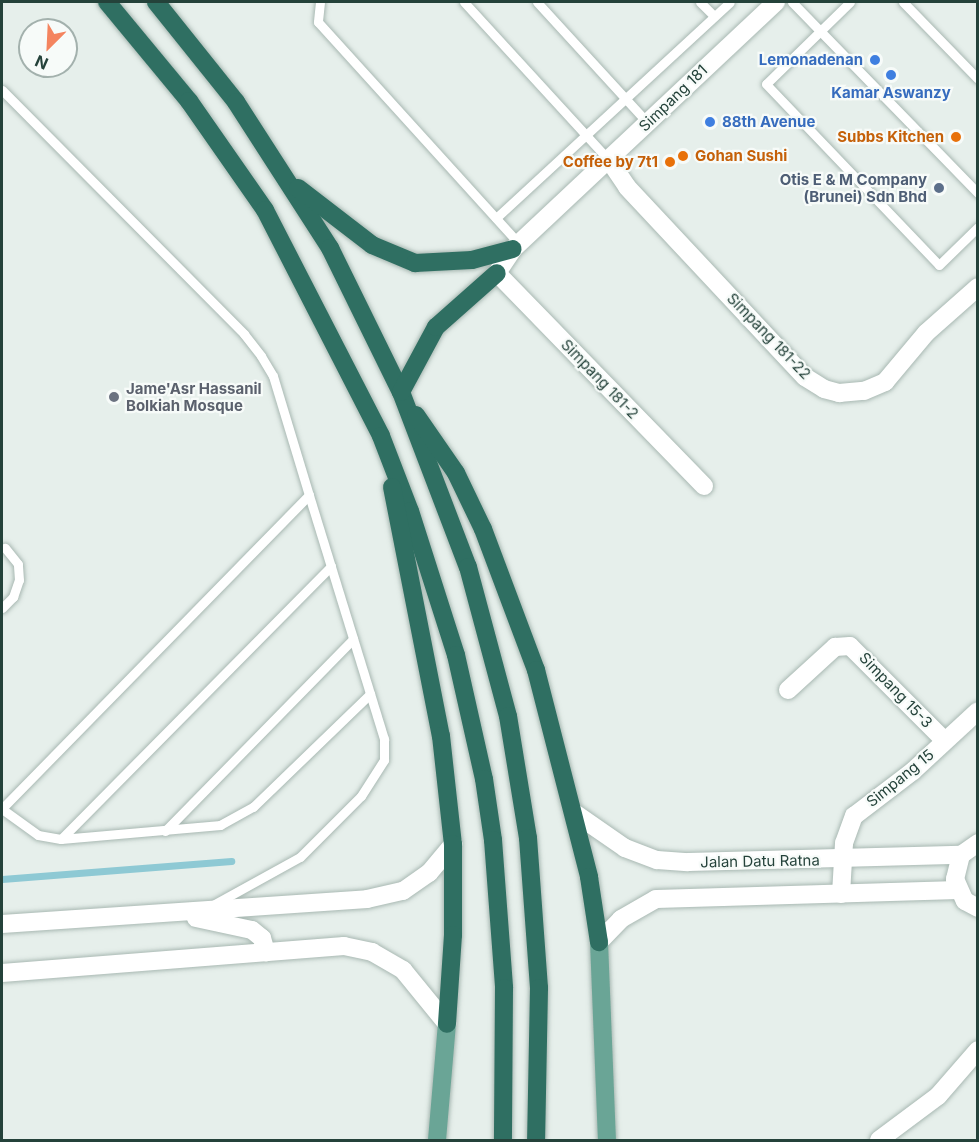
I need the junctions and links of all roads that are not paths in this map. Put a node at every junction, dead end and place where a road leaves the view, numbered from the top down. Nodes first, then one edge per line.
1 (107, 2) edge
2 (156, 2) edge
3 (320, 2) edge
4 (464, 2) edge
5 (537, 2) edge
6 (700, 2) edge
7 (730, 2) edge
8 (776, 2) edge
9 (792, 2) edge
10 (850, 2) edge
11 (903, 2) edge
12 (714, 16) junction
13 (819, 30) junction
14 (978, 79) edge
15 (2, 90) edge
16 (625, 98) junction
17 (647, 122) junction
18 (585, 135) junction
19 (609, 160) junction
20 (288, 179) junction
21 (978, 193) edge
22 (496, 218) junction
23 (978, 227) edge
24 (516, 247) junction
25 (497, 273) junction
26 (978, 287) edge
27 (402, 395) junction
28 (381, 436) junction
29 (704, 486) dead end
30 (309, 495) junction
31 (5, 548) dead end
32 (331, 566) junction
33 (2, 608) edge
34 (353, 639) junction
35 (788, 690) dead end
36 (370, 694) junction
37 (978, 711) edge
38 (945, 741) junction
39 (2, 808) edge
40 (573, 812) junction
41 (165, 831) junction
42 (61, 839) junction
43 (978, 843) edge
44 (453, 844) junction
45 (961, 855) junction
46 (843, 860) junction
47 (958, 890) junction
48 (841, 894) junction
49 (203, 911) junction
50 (977, 911) edge
51 (174, 914) junction
52 (2, 924) edge
53 (599, 942) junction
54 (266, 952) junction
55 (2, 973) edge
56 (447, 1024) junction
57 (978, 1050) edge
58 (437, 1140) edge
59 (503, 1140) edge
60 (537, 1140) edge
61 (607, 1140) edge
62 (879, 1140) edge

1 - 28 highway
2 - 20 highway
3 - 22 lane
4 - 18 lane
5 - 16 lane
6 - 12 lane
7 - 12 lane
8 - 17 street, Simpang 181
9 - 13 lane
10 - 13 lane
11 - 14 lane
12 - 16 lane
13 - 21 lane
13 - 23 lane
15 - 30 lane
16 - 17 lane
16 - 18 lane
17 - 19 street, Simpang 181
18 - 19 lane
18 - 22 lane
19 - 24 street, Simpang 181
19 - 26 street, Simpang 181-22
20 - 24 highway
20 - 27 highway
22 - 24 lane
24 - 25 street, Simpang 181
25 - 27 highway
25 - 29 street, Simpang 181-2
27 - 40 highway
27 - 60 highway
28 - 44 highway
28 - 59 highway
30 - 32 lane
30 - 39 lane
31 - 33 lane
32 - 34 lane
32 - 42 lane
34 - 36 lane
34 - 41 lane
35 - 38 street, Simpang 15-3
36 - 41 lane
36 - 49 lane
37 - 38 street, Simpang 15
38 - 46 street, Simpang 15
39 - 42 lane
40 - 46 street, Jalan Datu Ratna
40 - 53 highway
41 - 42 lane
43 - 45 street
44 - 49 street
44 - 56 highway
45 - 46 street, Jalan Datu Ratna
45 - 47 street
46 - 48 street, Simpang 15
47 - 48 street
47 - 50 street
48 - 53 street
49 - 51 street
51 - 52 street
51 - 54 street
53 - 61 main road
54 - 55 street
54 - 56 street
56 - 58 main road
57 - 62 street

